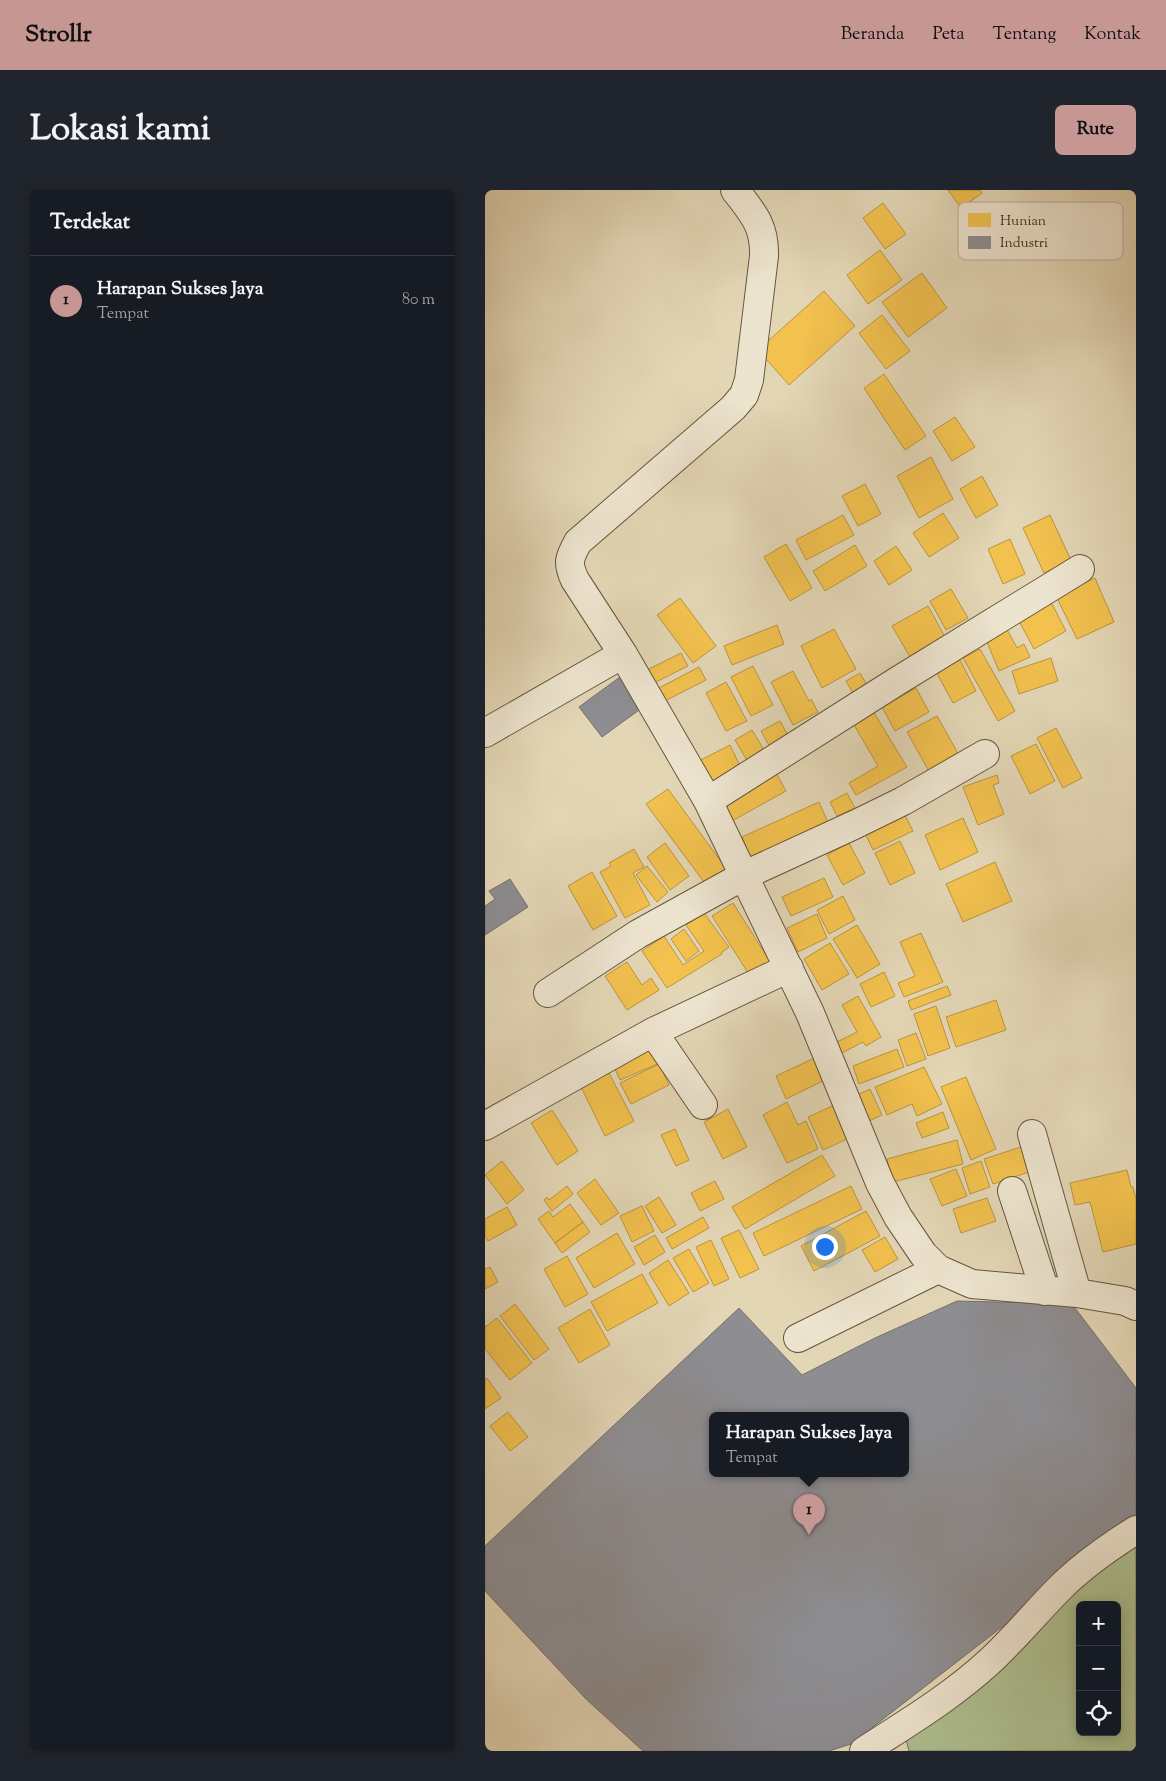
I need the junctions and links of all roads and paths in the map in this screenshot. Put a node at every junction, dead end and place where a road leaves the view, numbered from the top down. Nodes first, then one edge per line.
1 (735, 190) edge
2 (1080, 569) dead end
3 (623, 654) junction
4 (485, 733) edge
5 (985, 754) dead end
6 (708, 801) junction
7 (745, 875) junction
8 (789, 968) junction
9 (548, 993) dead end
10 (653, 1032) junction
11 (703, 1105) dead end
12 (485, 1126) edge
13 (1032, 1134) dead end
14 (1012, 1191) dead end
15 (938, 1269) junction
16 (1045, 1291) junction
17 (1077, 1293) junction
18 (1136, 1306) edge
19 (798, 1338) dead end
20 (1136, 1530) edge
21 (865, 1751) edge

1 - 3 street
2 - 6 street
3 - 4 street
3 - 6 street
5 - 7 street
6 - 7 street
7 - 8 street
7 - 9 street
8 - 10 street
8 - 15 street
10 - 11 street
10 - 12 street
13 - 17 street
14 - 16 street
15 - 16 street
15 - 19 street
16 - 17 street
17 - 18 street
20 - 21 street

